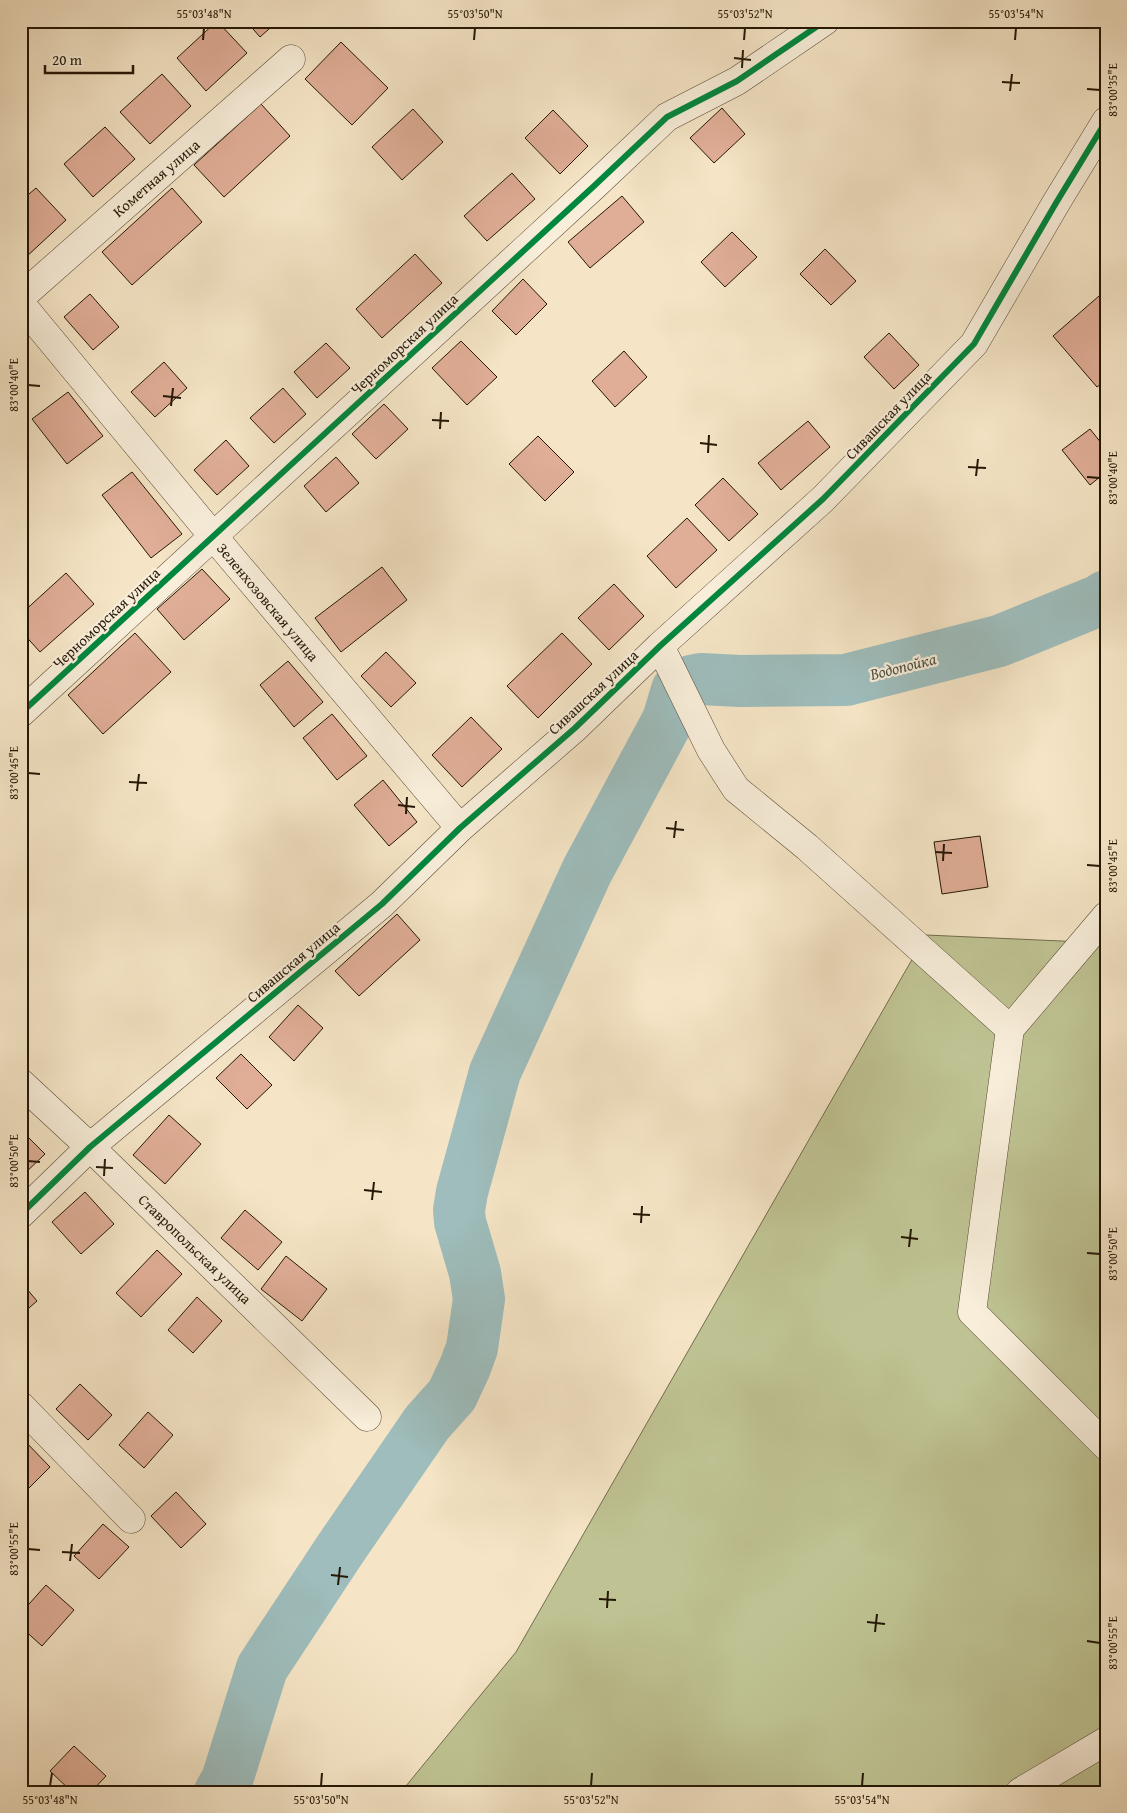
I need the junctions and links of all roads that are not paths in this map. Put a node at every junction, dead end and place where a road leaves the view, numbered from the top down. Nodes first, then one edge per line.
1 (825, 21) edge
2 (291, 59) dead end
3 (1106, 121) edge
4 (21, 297) edge
5 (21, 304) edge
6 (213, 536) junction
7 (660, 646) junction
8 (21, 713) edge
9 (460, 828) junction
10 (1106, 916) edge
11 (1010, 1029) junction
12 (21, 1083) edge
13 (90, 1147) junction
14 (21, 1214) edge
15 (21, 1406) edge
16 (367, 1417) dead end
17 (1106, 1446) edge
18 (131, 1519) dead end
19 (1106, 1741) edge
20 (1020, 1792) edge

1 - 6 street, Черноморская улица
2 - 4 street, Кометная улица
3 - 7 street, Сивашская улица
5 - 6 street, Зеленхозовская улица
6 - 8 street, Черноморская улица
6 - 9 street, Зеленхозовская улица
7 - 9 street, Сивашская улица
7 - 11 street
9 - 13 street, Сивашская улица
10 - 11 street
11 - 17 street
12 - 13 street, Ставропольская улица
13 - 14 street, Сивашская улица
13 - 16 street, Ставропольская улица
15 - 18 street
19 - 20 street

